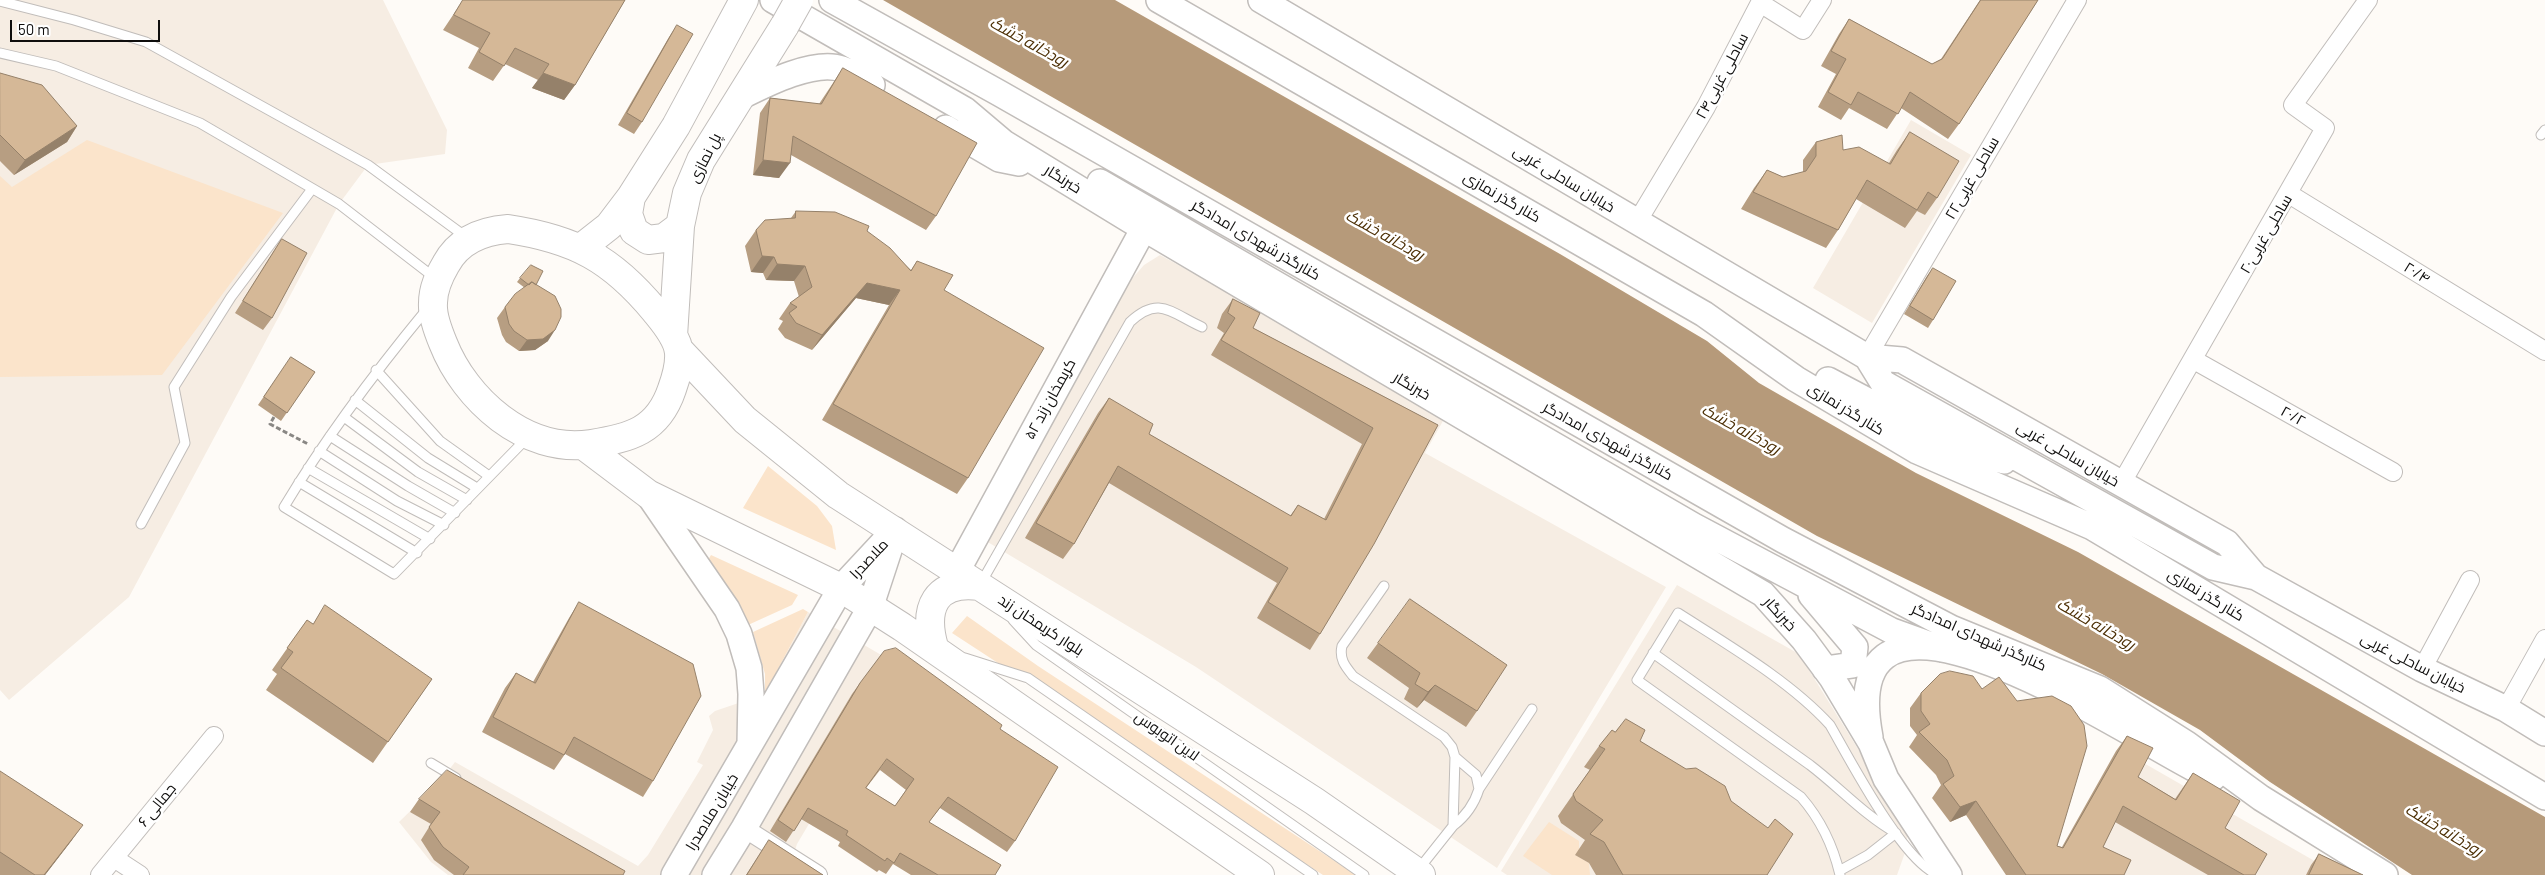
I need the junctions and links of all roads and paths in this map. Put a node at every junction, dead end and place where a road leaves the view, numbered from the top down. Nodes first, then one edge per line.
1 (773, 0) edge
2 (799, 0) edge
3 (832, 0) edge
4 (1159, 0) edge
5 (1261, 0) edge
6 (1822, 0) edge
7 (2077, 0) edge
8 (2368, 0) edge
9 (0, 2) edge
10 (743, 2) edge
11 (0, 53) edge
12 (891, 96) edge
13 (740, 97) junction
14 (965, 110) junction
15 (924, 115) edge
16 (1047, 169) junction
17 (312, 189) junction
18 (2289, 194) junction
19 (631, 198) junction
20 (1636, 222) junction
21 (680, 226) junction
22 (1144, 228) junction
23 (468, 239) junction
24 (581, 248) junction
25 (435, 291) junction
26 (1704, 314) junction
27 (1202, 327) dead end
28 (676, 344) junction
29 (2545, 351) edge
30 (1867, 357) junction
31 (2194, 360) junction
32 (376, 370) junction
33 (355, 400) junction
34 (344, 417) junction
35 (274, 418) dead end
36 (530, 435) junction
37 (330, 436) junction
38 (582, 445) junction
39 (319, 451) junction
40 (308, 468) junction
41 (2039, 471) junction
42 (2393, 472) dead end
43 (489, 476) junction
44 (300, 482) junction
45 (2121, 484) junction
46 (477, 488) junction
47 (648, 494) junction
48 (467, 500) junction
49 (455, 513) junction
50 (142, 524) dead end
51 (444, 526) junction
52 (895, 530) junction
53 (430, 540) junction
54 (417, 553) junction
55 (957, 571) junction
56 (2256, 577) junction
57 (2470, 580) dead end
58 (1799, 582) junction
59 (980, 586) junction
60 (1384, 586) dead end
61 (841, 588) junction
62 (870, 608) junction
63 (2545, 640) edge
64 (934, 648) junction
65 (1942, 650) junction
66 (1652, 653) junction
67 (1825, 669) junction
68 (2422, 669) junction
69 (1532, 709) dead end
70 (2506, 709) junction
71 (2545, 733) edge
72 (214, 736) dead end
73 (1871, 743) junction
74 (749, 749) junction
75 (1455, 758) junction
76 (431, 763) dead end
77 (464, 782) edge
78 (1480, 789) junction
79 (2545, 797) edge
80 (2261, 798) junction
81 (1453, 826) junction
82 (744, 828) junction
83 (1896, 833) junction
84 (114, 858) junction
85 (1840, 873) edge
86 (1419, 874) edge
87 (100, 875) edge
88 (140, 875) edge
89 (674, 875) edge
90 (715, 875) edge
91 (818, 875) edge
92 (1260, 875) edge
93 (1313, 875) edge
94 (1364, 875) edge
95 (1939, 875) edge
96 (1949, 875) edge
97 (2386, 875) edge

1 - 14 main road, خبرنگار
2 - 13 main road, پل نمازی, bridge
3 - 80 main road, کنارگذر شهدای امدادگر
4 - 26 main road, کنار گذر نمازی
5 - 20 main road, خیابان ساحلی غربی
6 - 20 street, ساحلی غربی۲۴
7 - 30 street, ساحلی غربی۲۲
8 - 18 street, ساحلی غربی۲۰
9 - 23 lane
10 - 19 main road
11 - 17 lane
12 - 13 main road
13 - 21 main road, پل نمازی
14 - 16 main road, خبرنگار
14 - 58 main road
15 - 16 main road
16 - 22 main road, خبرنگار
17 - 25 lane
17 - 50 lane
18 - 29 street, ۲۰/۴
18 - 31 street, ساحلی غربی۲۰
19 - 21 main road
19 - 24 main road
20 - 30 main road, خیابان ساحلی غربی
21 - 28 main road, پل نمازی
22 - 55 main road, کریمخان زند ۵۲
22 - 67 main road, خبرنگار
23 - 24 main road, بلوار کریمخان زند
23 - 25 main road
24 - 28 main road, بلوار کریمخان زند
25 - 32 lane
25 - 36 main road
26 - 41 main road
26 - 79 main road, کنار گذر نمازی
27 - 59 lane
28 - 38 main road, پل نمازی
28 - 52 main road, بلوار کریمخان زند
30 - 41 main road, خیابان ساحلی غربی
30 - 45 main road, خیابان ساحلی غربی
31 - 42 street, ۲۰/۲
31 - 45 street, ساحلی غربی۲۰
32 - 33 lane
32 - 43 lane
33 - 34 lane
33 - 46 lane
34 - 37 lane
34 - 48 lane
35 - 39 path
36 - 38 main road
36 - 43 lane
37 - 39 lane
37 - 49 lane
38 - 47 main road
39 - 40 lane
39 - 51 lane
40 - 44 lane
40 - 53 lane
41 - 56 main road, خیابان ساحلی غربی
43 - 46 lane
44 - 54 lane
44 - 54 lane
45 - 56 main road, خیابان ساحلی غربی
46 - 48 lane
47 - 61 main road
47 - 74 main road
48 - 49 lane
49 - 51 lane
51 - 53 lane
52 - 55 main road, بلوار کریمخان زند
52 - 61 main road, ملاصدرا
52 - 62 main road, ملاصدرا
53 - 54 lane
55 - 59 main road, بلوار کریمخان زند
56 - 68 main road, خیابان ساحلی غربی
57 - 68 street
58 - 65 main road
58 - 67 main road
59 - 64 main road
59 - 86 main road, بلوار کریمخان زند
59 - 94 lane, لاین اتوبوس
60 - 75 lane
61 - 62 main road
61 - 74 main road, ملاصدرا
62 - 64 main road
62 - 82 main road, ملاصدرا
63 - 70 street
64 - 92 main road
64 - 93 lane, لاین اتوبوس
65 - 73 main road
65 - 80 main road
66 - 83 lane
66 - 83 lane
66 - 85 lane
67 - 73 main road, خبرنگار
68 - 70 main road, خیابان ساحلی غربی
69 - 78 lane
70 - 71 main road, خیابان ساحلی غربی
72 - 84 street, ۶ جمالی
73 - 96 main road, خبرنگار
74 - 89 main road, خیابان ملاصدرا
75 - 78 lane
75 - 81 lane
76 - 77 lane
78 - 81 lane
80 - 97 main road, کنارگذر شهدای امدادگر
81 - 86 lane
82 - 90 main road
82 - 91 street
83 - 85 lane
83 - 95 lane
84 - 87 street, ۶ جمالی
84 - 88 street

